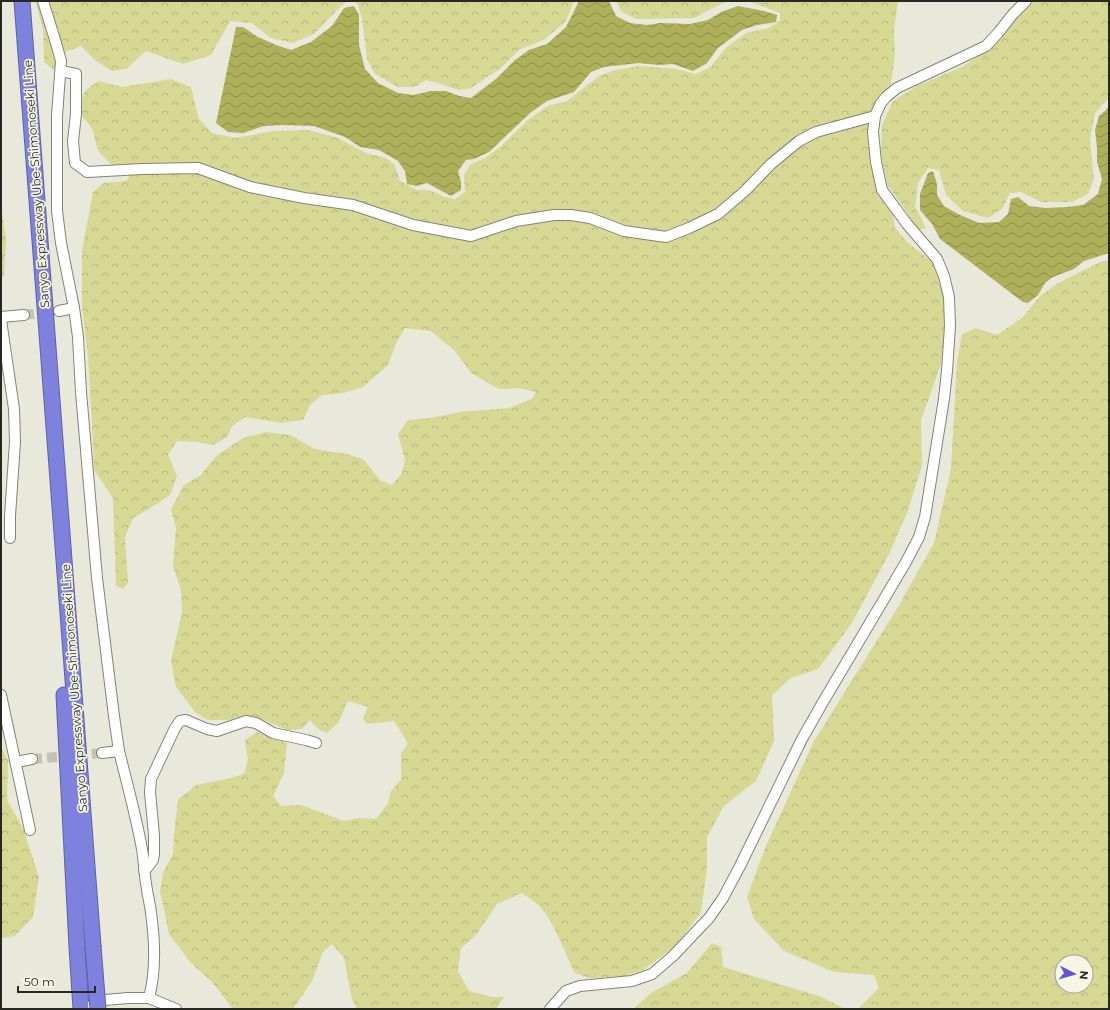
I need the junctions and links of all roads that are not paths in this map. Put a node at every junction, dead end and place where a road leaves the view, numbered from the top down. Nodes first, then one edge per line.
1 (22, 1) edge
2 (43, 1) edge
3 (1026, 1) edge
4 (60, 71) junction
5 (875, 116) junction
6 (74, 308) junction
7 (59, 311) tunnel mouth
8 (24, 315) tunnel mouth
9 (1, 317) edge
10 (1, 320) edge
11 (49, 366) junction
12 (10, 538) dead end
13 (1, 695) edge
14 (316, 743) dead end
15 (119, 751) junction
16 (102, 753) tunnel mouth
17 (32, 759) tunnel mouth
18 (16, 762) junction
19 (30, 830) dead end
20 (144, 869) junction
21 (149, 998) junction
22 (82, 1009) edge
23 (98, 1009) edge
24 (176, 1009) edge
25 (550, 1009) edge

1 - 11 highway, Sanyo Expressway Ube-Shimonoseki Line
2 - 4 street
3 - 5 street
4 - 5 street
4 - 6 street
5 - 25 street
6 - 7 street
6 - 15 street
8 - 9 street
10 - 12 street
11 - 22 highway, Sanyo Expressway Ube-Shimonoseki Line
11 - 23 highway, Sanyo Expressway Ube-Shimonoseki Line, bridge
13 - 18 street
14 - 20 street
15 - 16 street
15 - 20 street
17 - 18 street
18 - 19 street
20 - 21 street
21 - 22 street
21 - 24 street

